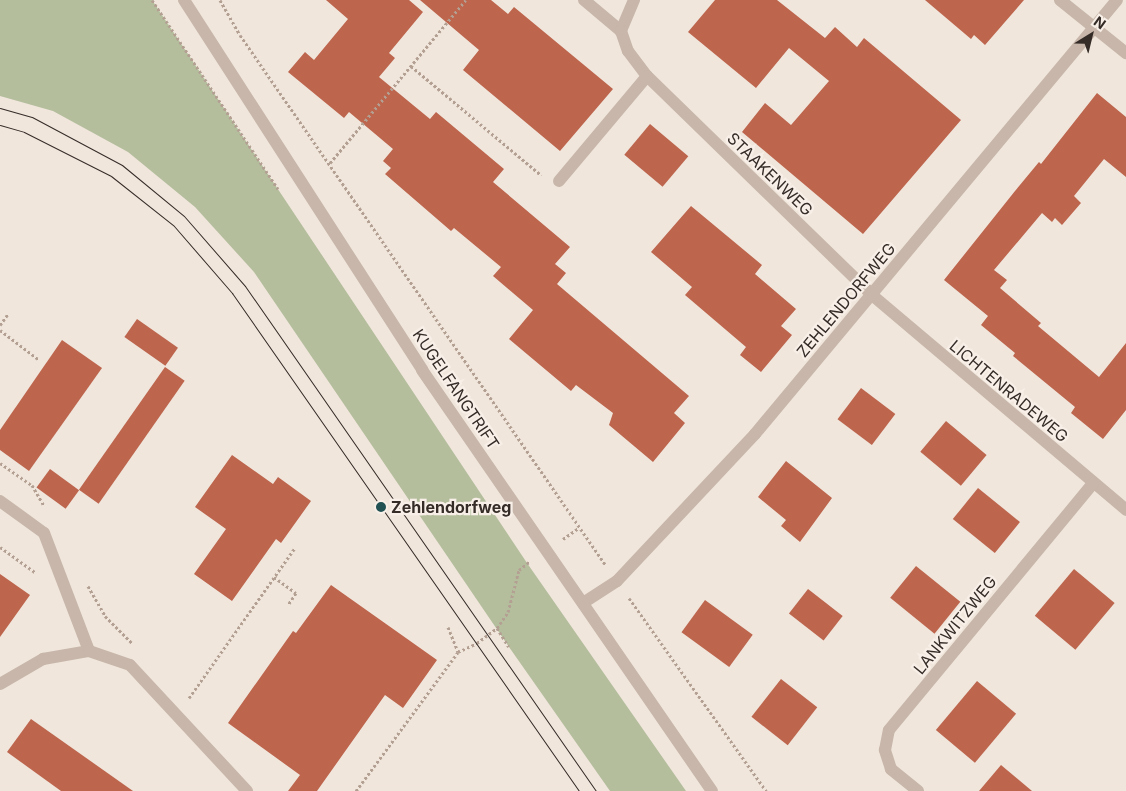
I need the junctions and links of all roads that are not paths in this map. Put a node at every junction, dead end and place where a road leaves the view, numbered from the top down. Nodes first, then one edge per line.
1 (184, 0) edge
2 (584, 0) edge
3 (634, 0) edge
4 (1060, 0) edge
5 (1117, 0) edge
6 (1094, 27) junction
7 (621, 31) junction
8 (1126, 53) edge
9 (646, 76) junction
10 (559, 181) road end
11 (872, 295) junction
12 (1093, 483) junction
13 (0, 501) edge
14 (1126, 510) edge
15 (583, 603) junction
16 (89, 650) junction
17 (0, 684) edge
18 (246, 791) edge
19 (712, 791) edge
20 (918, 791) edge

1 - 15 street, KUGELFANGTRIFT
2 - 7 street
3 - 7 street
4 - 6 street
5 - 6 street, ZEHLENDORFWEG
6 - 8 street
6 - 11 street, ZEHLENDORFWEG
7 - 9 street, STAAKENWEG
9 - 10 street
9 - 11 street, STAAKENWEG
11 - 12 street, LICHTENRADEWEG
11 - 15 street, ZEHLENDORFWEG
12 - 14 street, LICHTENRADEWEG
12 - 20 street, LANKWITZWEG
13 - 16 street
15 - 19 street, KUGELFANGTRIFT
16 - 17 street
16 - 18 street

